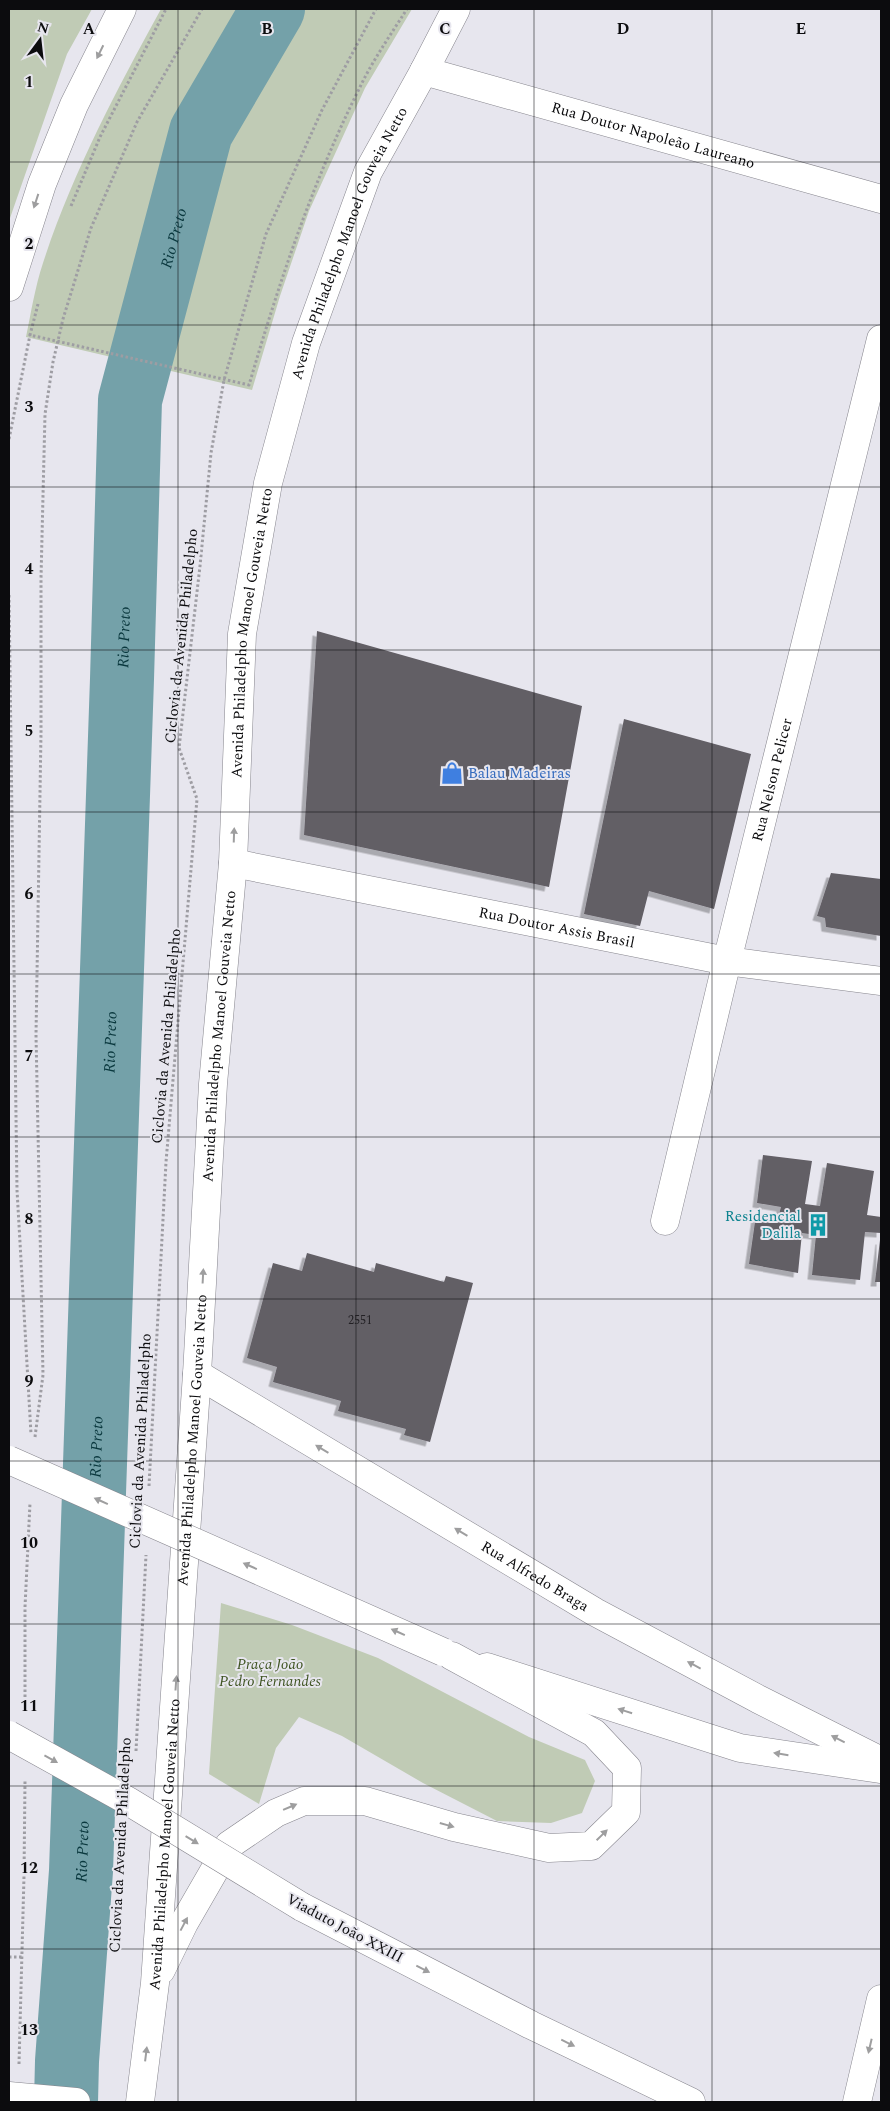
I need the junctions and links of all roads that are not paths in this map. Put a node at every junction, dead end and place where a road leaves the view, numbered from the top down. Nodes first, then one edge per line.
1 (122, 9) edge
2 (456, 9) edge
3 (424, 71) junction
4 (881, 199) edge
5 (9, 287) edge
6 (881, 340) edge
7 (233, 863) junction
8 (727, 961) junction
9 (881, 981) edge
10 (664, 1221) dead end
11 (197, 1374) junction
12 (9, 1460) edge
13 (448, 1654) junction
14 (9, 1735) edge
15 (881, 1762) edge
16 (881, 1770) edge
17 (155, 1983) junction
18 (881, 1999) edge
19 (14, 2096) edge
20 (76, 2102) edge
21 (140, 2102) edge
22 (691, 2102) edge
23 (857, 2102) edge

1 -> 5 main road
2 - 3 main road, Avenida Philadelpho Manoel Gouveia Netto
3 - 4 main road, Rua Doutor Napoleão Laureano
7 -> 3 main road, Avenida Philadelpho Manoel Gouveia Netto
6 - 8 main road, Rua Nelson Pelicer
7 - 8 main road, Rua Doutor Assis Brasil
11 -> 7 main road, Avenida Philadelpho Manoel Gouveia Netto
8 - 9 main road, Rua Doutor Assis Brasil
8 - 10 main road, Rua Nelson Pelicer
15 -> 11 main road, Rua Alfredo Braga
17 -> 11 main road, Avenida Philadelpho Manoel Gouveia Netto
13 -> 12 main road, bridge
16 -> 13 main road
17 -> 13 main road
14 -> 22 main road, Viaduto João XXIII, bridge
21 -> 17 main road, Avenida Philadelpho Manoel Gouveia Netto
18 -> 23 main road
19 - 20 main road

